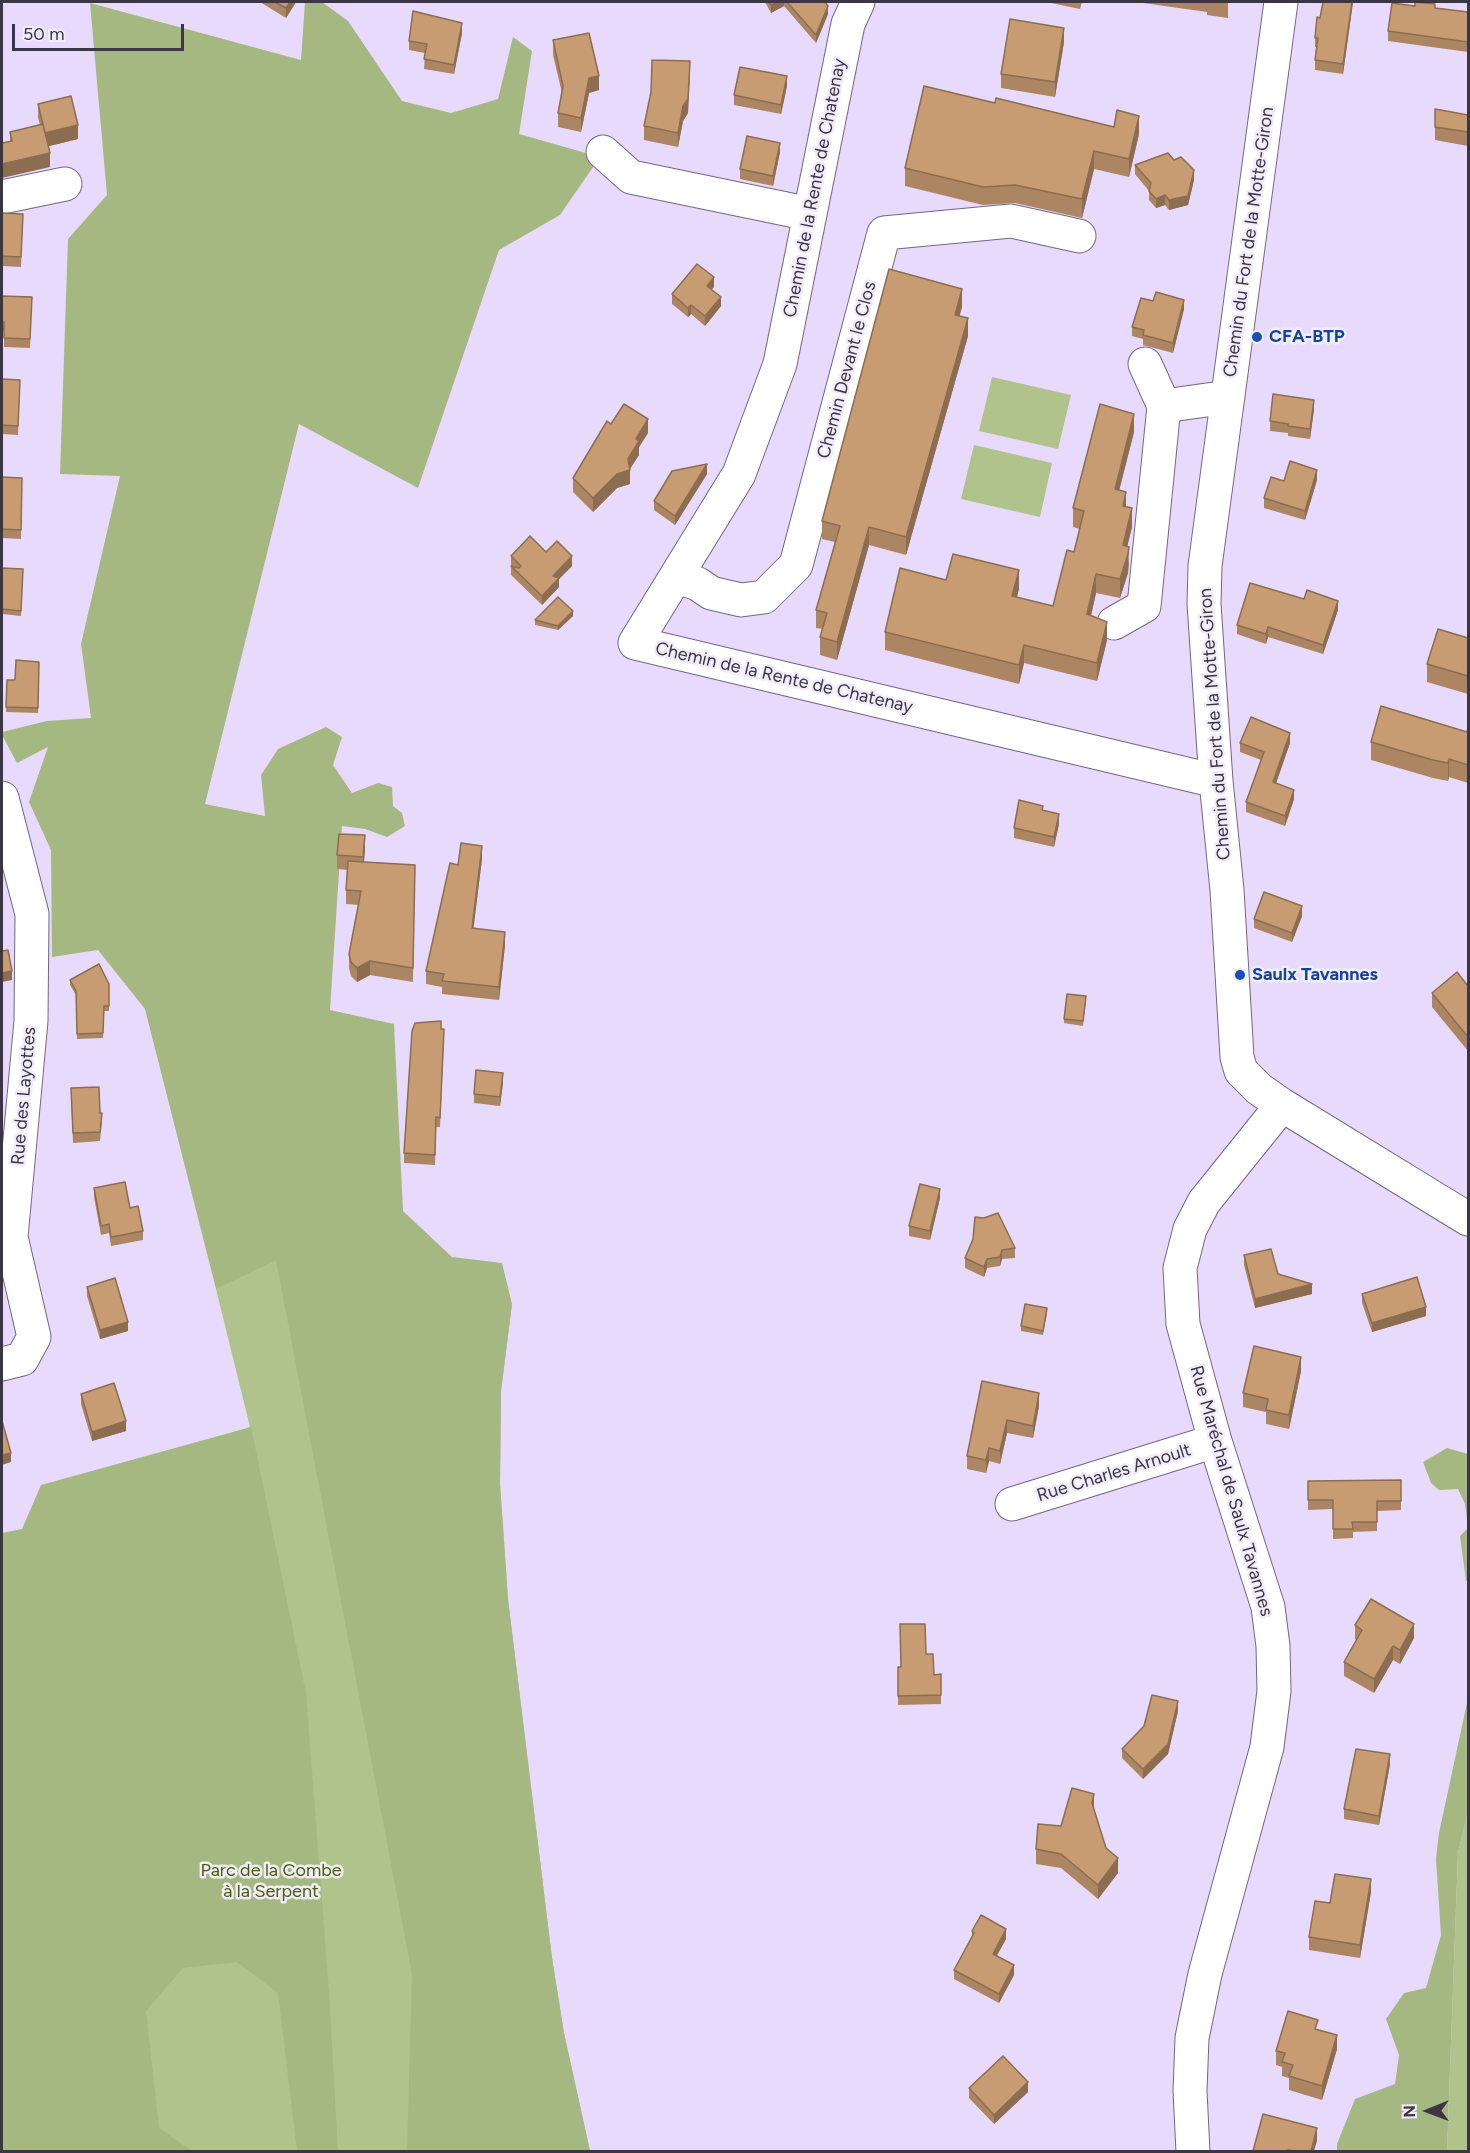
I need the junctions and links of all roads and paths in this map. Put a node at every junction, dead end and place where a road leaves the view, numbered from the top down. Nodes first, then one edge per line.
1 (858, 2) edge
2 (1281, 2) edge
3 (603, 152) dead end
4 (65, 184) dead end
5 (2, 197) edge
6 (810, 214) junction
7 (1079, 236) dead end
8 (1145, 364) dead end
9 (1228, 397) junction
10 (1164, 406) junction
11 (677, 577) junction
12 (1114, 623) dead end
13 (1216, 781) junction
14 (2, 798) edge
15 (1282, 1105) junction
16 (1468, 1219) edge
17 (2, 1364) edge
18 (1215, 1442) junction
19 (1012, 1504) dead end
20 (1193, 2151) edge

1 - 6 street, Chemin de la Rente de Chatenay
2 - 9 street, Chemin du Fort de la Motte-Giron
3 - 6 street
4 - 5 street
6 - 11 street, Chemin de la Rente de Chatenay
7 - 11 street, Chemin Devant le Clos
8 - 10 street
9 - 10 street
9 - 13 street, Chemin du Fort de la Motte-Giron
10 - 12 street
11 - 13 street, Chemin de la Rente de Chatenay
13 - 15 street, Chemin du Fort de la Motte-Giron
14 - 17 street, Rue des Layottes
15 - 16 street, Chemin du Fort de la Motte-Giron
15 - 18 street, Rue Maréchal de Saulx Tavannes
18 - 19 street, Rue Charles Arnoult
18 - 20 street, Rue Maréchal de Saulx Tavannes

